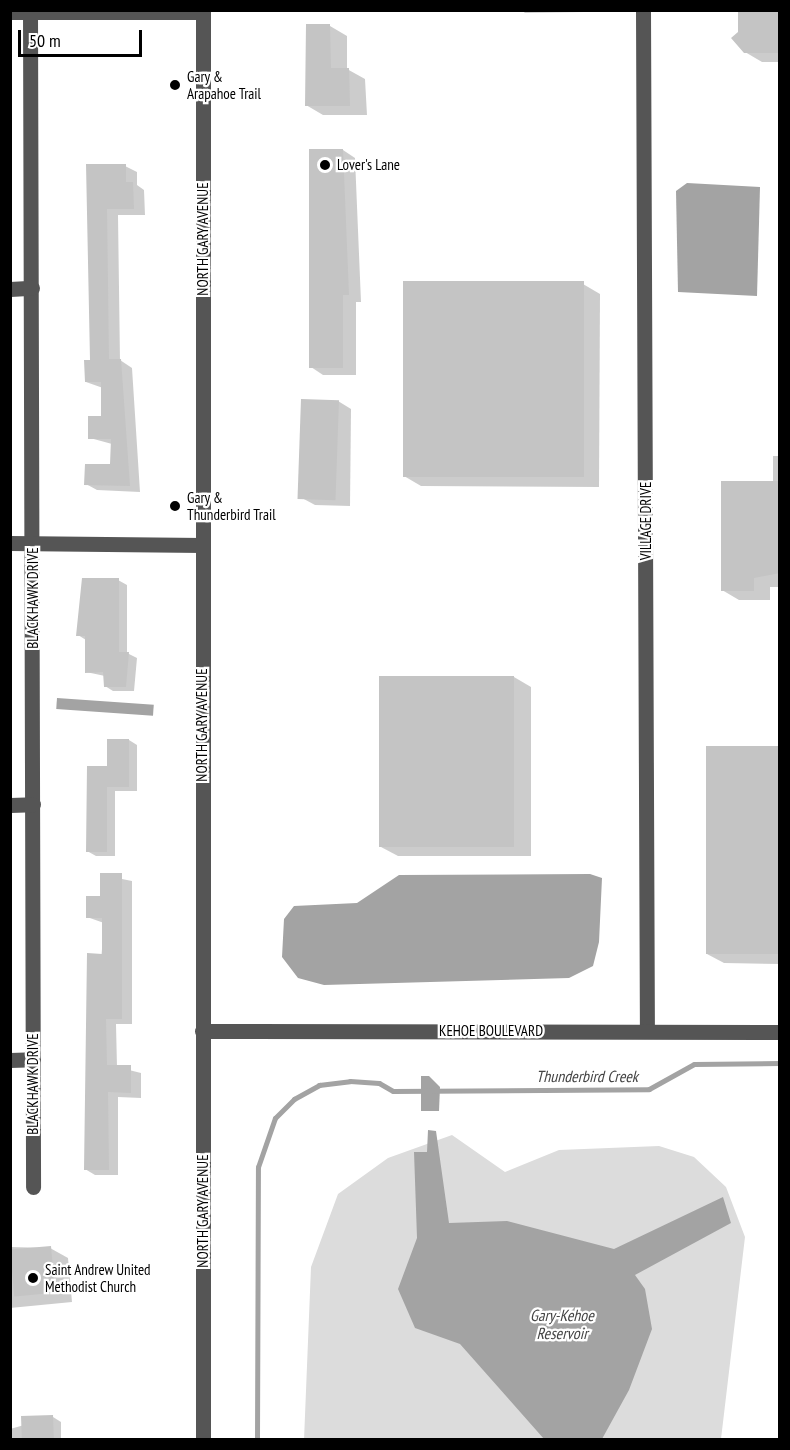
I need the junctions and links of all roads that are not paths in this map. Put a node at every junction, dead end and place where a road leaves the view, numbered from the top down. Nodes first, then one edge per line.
1 (643, 10) edge
2 (203, 11) edge
3 (10, 12) edge
4 (30, 12) edge
5 (32, 288) junction
6 (10, 289) edge
7 (33, 542) junction
8 (10, 543) edge
9 (203, 545) junction
10 (33, 804) junction
11 (10, 805) edge
12 (202, 1031) junction
13 (647, 1031) junction
14 (780, 1032) edge
15 (33, 1059) junction
16 (10, 1060) edge
17 (33, 1186) dead end
18 (202, 1440) edge

1 - 13 street, VILLAGE DRIVE
2 - 4 street
2 - 9 street, NORTH GARY AVENUE
3 - 4 street
4 - 5 street, BLACKHAWK DRIVE
5 - 6 street
5 - 7 street, BLACKHAWK DRIVE
7 - 8 street
7 - 9 street
7 - 10 street, BLACKHAWK DRIVE
9 - 12 street, NORTH GARY AVENUE
10 - 11 street
10 - 15 street, BLACKHAWK DRIVE
12 - 13 street, KEHOE BOULEVARD
12 - 18 street, NORTH GARY AVENUE
13 - 14 street, KEHOE BOULEVARD
15 - 16 street
15 - 17 street, BLACKHAWK DRIVE

